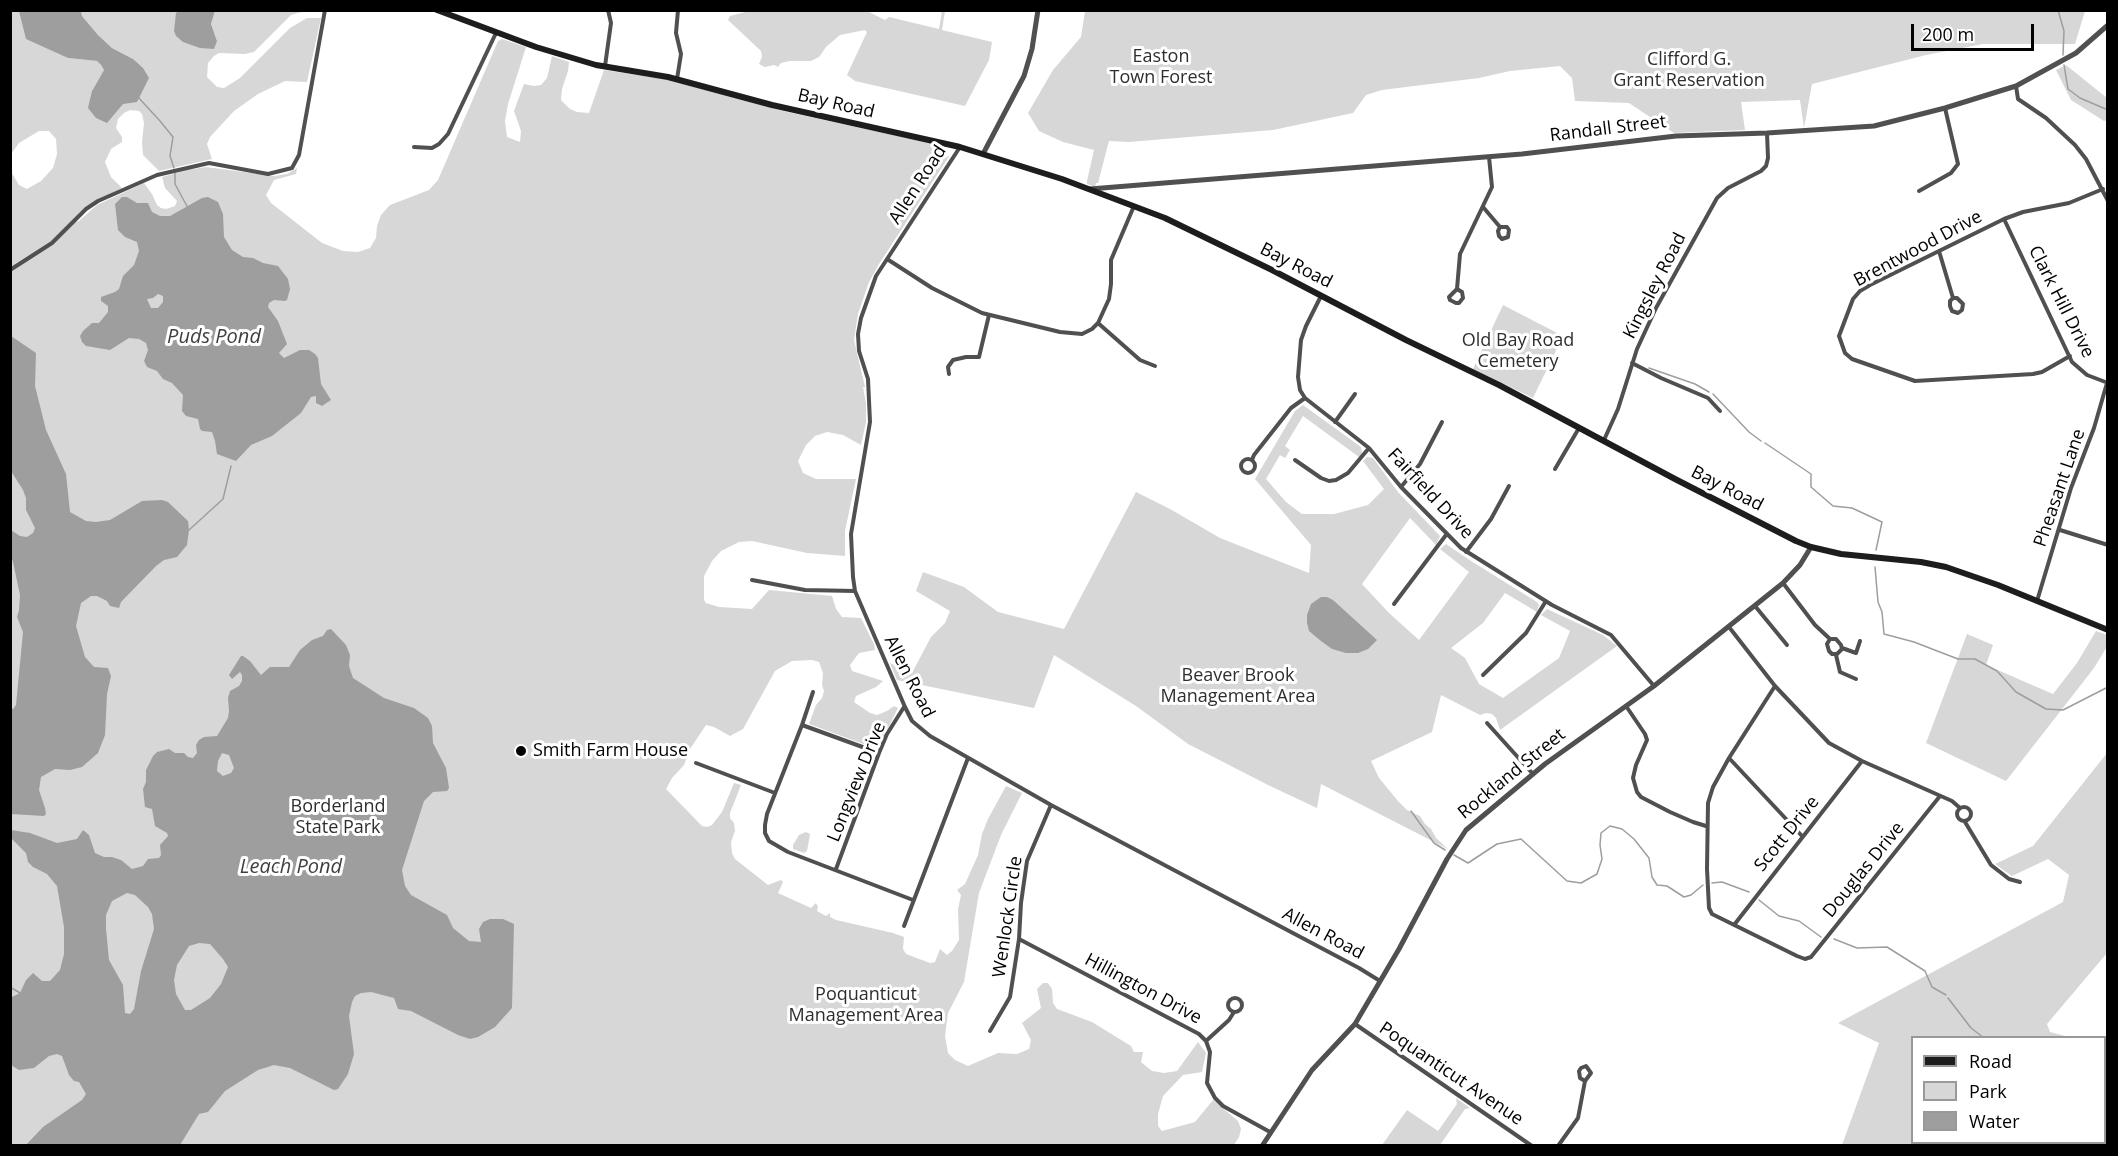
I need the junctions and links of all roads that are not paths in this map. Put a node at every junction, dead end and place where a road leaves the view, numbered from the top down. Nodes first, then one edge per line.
1 (325, 10) edge
2 (436, 10) edge
3 (608, 10) edge
4 (678, 10) edge
5 (1038, 10) edge
6 (2108, 25) edge
7 (496, 33) junction
8 (605, 67) junction
9 (677, 79) junction
10 (2016, 86) junction
11 (1945, 108) junction
12 (1767, 134) junction
13 (414, 147) dead end
14 (960, 147) junction
15 (983, 154) junction
16 (1489, 157) junction
17 (1089, 189) junction
18 (2103, 189) junction
19 (1919, 191) dead end
20 (2108, 201) edge
21 (1134, 206) junction
22 (1484, 207) junction
23 (2004, 219) junction
24 (1500, 227) dead end
25 (1939, 251) junction
26 (886, 259) junction
27 (10, 270) edge
28 (1457, 288) dead end
29 (1321, 296) junction
30 (1953, 298) dead end
31 (988, 315) junction
32 (1098, 323) junction
33 (2070, 356) junction
34 (1632, 363) junction
35 (1155, 366) dead end
36 (949, 374) dead end
37 (2107, 382) edge
38 (1355, 394) dead end
39 (1305, 398) junction
40 (1720, 411) dead end
41 (1335, 422) junction
42 (1442, 422) dead end
43 (1580, 427) junction
44 (1604, 441) junction
45 (1370, 448) junction
46 (1252, 460) dead end
47 (1295, 460) dead end
48 (1555, 469) dead end
49 (1509, 486) dead end
50 (1401, 487) junction
51 (2060, 530) junction
52 (1446, 535) junction
53 (2108, 545) edge
54 (1810, 547) junction
55 (1466, 552) junction
56 (752, 580) dead end
57 (1784, 583) junction
58 (855, 591) junction
59 (1545, 601) junction
60 (2037, 601) junction
61 (1394, 604) dead end
62 (1755, 606) junction
63 (1729, 627) junction
64 (2108, 630) edge
65 (1830, 639) junction
66 (1860, 641) dead end
67 (1787, 645) dead end
68 (1842, 648) junction
69 (1836, 655) junction
70 (1484, 675) dead end
71 (1856, 679) dead end
72 (1654, 686) junction
73 (1775, 686) junction
74 (813, 692) dead end
75 (1626, 706) junction
76 (905, 707) junction
77 (1487, 723) dead end
78 (802, 725) junction
79 (879, 753) junction
80 (968, 758) junction
81 (1729, 758) junction
82 (1862, 761) junction
83 (696, 763) dead end
84 (1533, 774) junction
85 (775, 794) junction
86 (1940, 796) junction
87 (1051, 805) junction
88 (1960, 808) junction
89 (1965, 822) junction
90 (1706, 826) junction
91 (1802, 836) junction
92 (836, 869) junction
93 (2020, 882) dead end
94 (914, 900) junction
95 (1734, 925) junction
96 (904, 926) dead end
97 (1019, 939) junction
98 (1380, 981) junction
99 (1234, 1012) junction
100 (1354, 1024) junction
101 (990, 1031) dead end
102 (1206, 1041) junction
103 (1585, 1081) dead end
104 (1270, 1132) junction
105 (1262, 1146) edge
106 (1532, 1146) edge
107 (1558, 1146) edge

1 - 27 street
2 - 7 main road, Bay Road
3 - 8 street
4 - 9 street
5 - 15 street
6 - 10 street, Randall Street
7 - 8 main road, Bay Road
7 - 13 street
8 - 9 main road, Bay Road
9 - 14 main road, Bay Road
10 - 11 street, Randall Street
10 - 18 street
11 - 12 street, Randall Street
11 - 19 street
12 - 16 street, Randall Street
12 - 34 street, Kingsley Road
14 - 15 main road, Bay Road
14 - 26 street, Allen Road
15 - 17 main road, Bay Road
16 - 17 street, Randall Street
16 - 22 street
17 - 21 main road, Bay Road
18 - 20 street
18 - 23 street, Brentwood Drive
21 - 29 main road, Bay Road
21 - 32 street
22 - 24 street
22 - 28 street
23 - 25 street, Brentwood Drive
23 - 33 street, Clark Hill Drive
25 - 30 street
25 - 33 street, Brentwood Drive
26 - 31 street
26 - 58 street, Allen Road
29 - 39 street
29 - 43 main road, Bay Road
31 - 32 street
31 - 36 street
32 - 35 street
33 - 37 street, Clark Hill Drive
34 - 40 street
34 - 44 street, Kingsley Road
37 - 51 street, Pheasant Lane
38 - 41 street
39 - 41 street, Fairfield Drive
39 - 46 street
41 - 45 street, Fairfield Drive
42 - 50 street
43 - 44 main road, Bay Road
43 - 48 street
44 - 54 main road, Bay Road
45 - 47 street
45 - 50 street, Fairfield Drive
49 - 55 street
50 - 52 street, Fairfield Drive
51 - 53 street
51 - 60 street, Pheasant Lane
52 - 55 street, Fairfield Drive
52 - 61 street
54 - 57 street, Rockland Street
54 - 60 main road, Bay Road
55 - 59 street, Fairfield Drive
56 - 58 street
57 - 62 street, Rockland Street
57 - 65 street
58 - 76 street, Allen Road
59 - 70 street
59 - 72 street, Fairfield Drive
60 - 64 main road, Bay Road
62 - 63 street, Rockland Street
62 - 67 street
63 - 72 street, Rockland Street
63 - 73 street
65 - 68 street
65 - 69 street
66 - 68 street
68 - 69 street
69 - 71 street
72 - 75 street, Rockland Street
73 - 81 street
73 - 82 street
74 - 78 street
75 - 84 street, Rockland Street
75 - 90 street
76 - 79 street, Longview Drive
76 - 80 street, Allen Road
77 - 84 street
78 - 79 street
78 - 85 street
79 - 92 street, Longview Drive
80 - 87 street, Allen Road
80 - 94 street
81 - 90 street
81 - 91 street
82 - 86 street
82 - 91 street, Scott Drive
83 - 85 street
84 - 98 street, Rockland Street
85 - 92 street
86 - 88 street
86 - 95 street, Douglas Drive
87 - 97 street, Wenlock Circle
87 - 98 street, Allen Road
88 - 89 street
88 - 89 street
89 - 93 street
90 - 95 street
91 - 95 street, Scott Drive
92 - 94 street
94 - 96 street
97 - 101 street, Wenlock Circle
97 - 102 street, Hillington Drive
98 - 100 street, Rockland Street
99 - 99 street
99 - 102 street
100 - 104 street, Rockland Street
100 - 106 street, Poquanticut Avenue
102 - 104 street, Hillington Drive
103 - 107 street
104 - 105 street, Rockland Street

